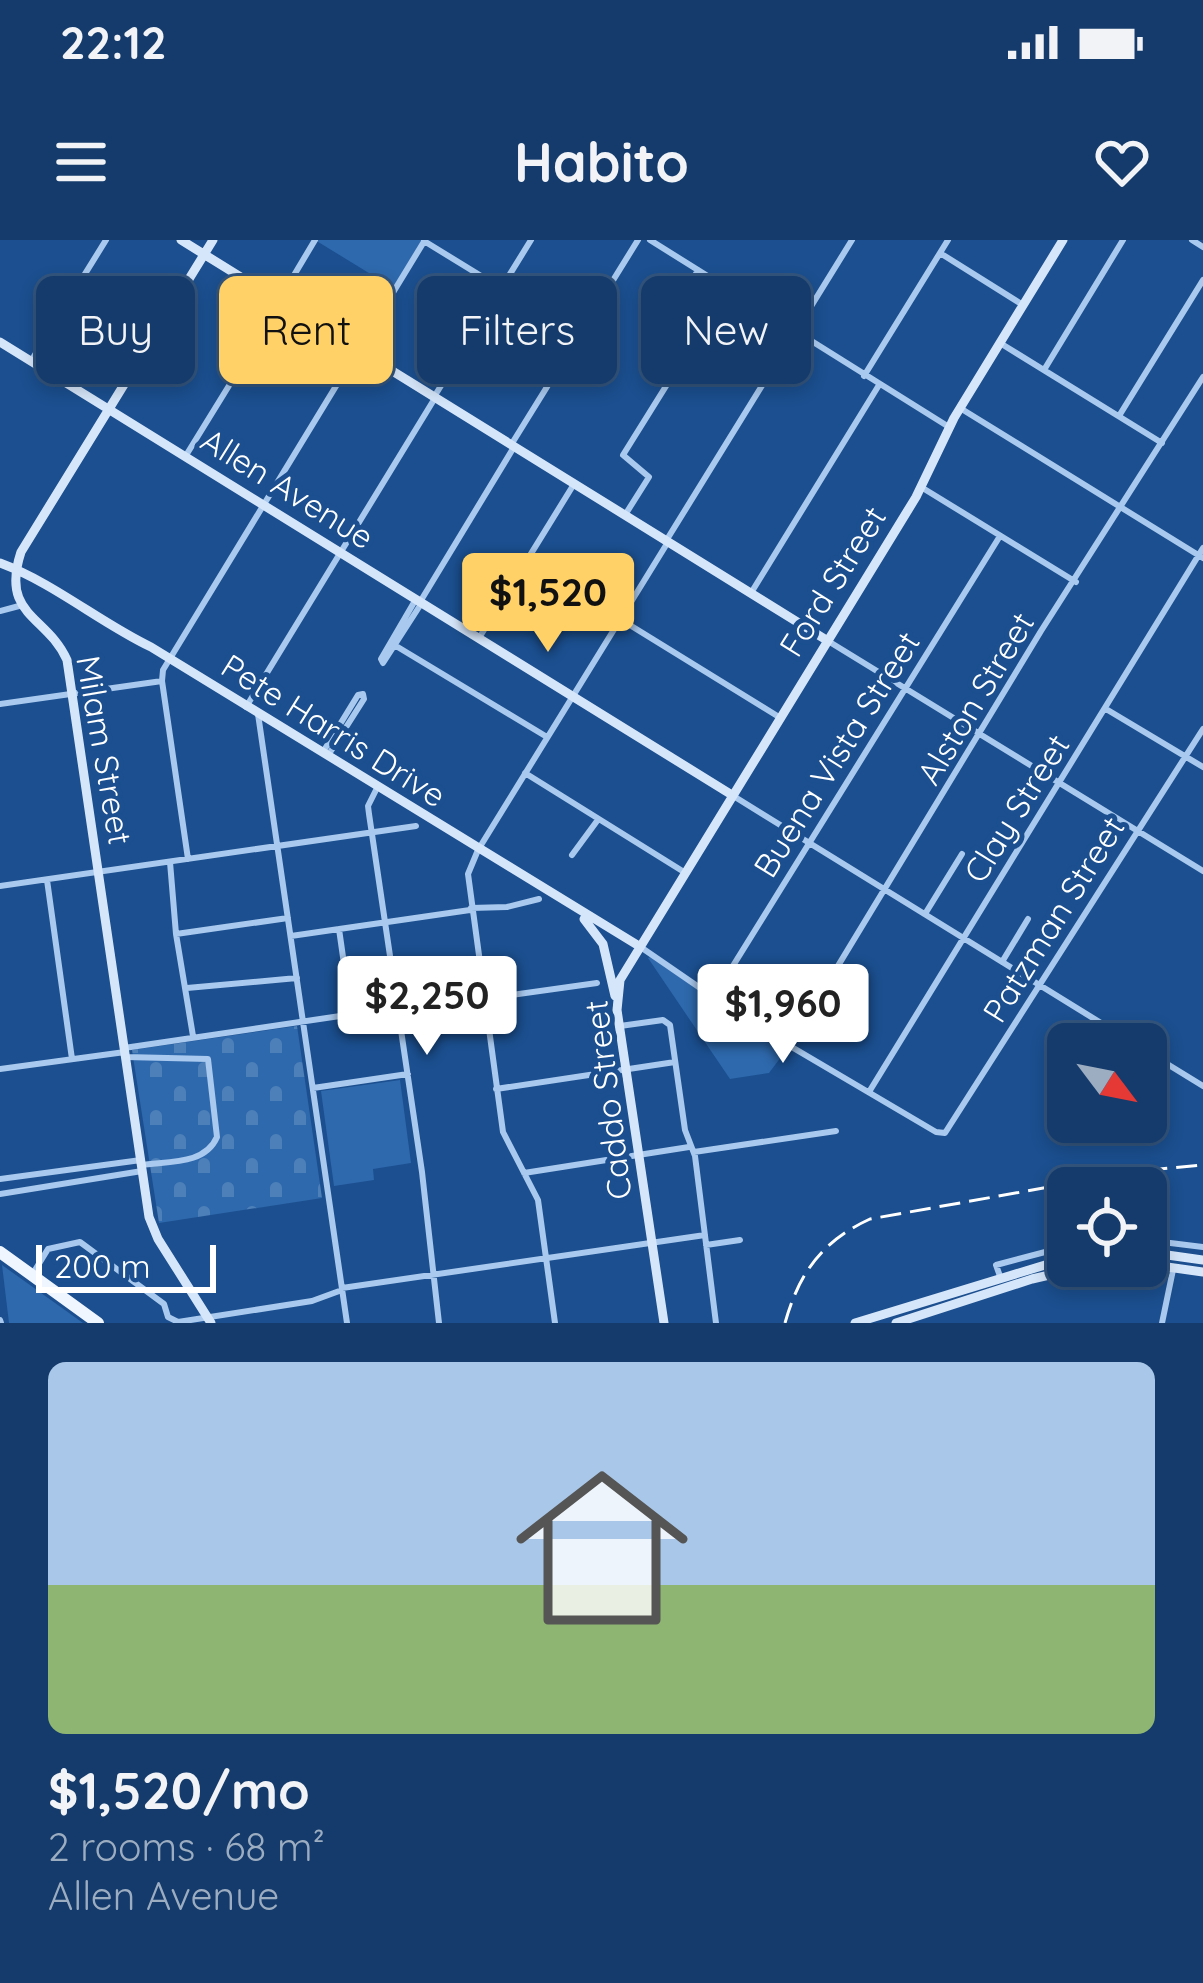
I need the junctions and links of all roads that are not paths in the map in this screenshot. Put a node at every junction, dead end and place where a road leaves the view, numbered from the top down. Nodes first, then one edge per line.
1 (106, 240) edge
2 (181, 240) edge
3 (213, 240) edge
4 (315, 240) edge
5 (531, 240) edge
6 (638, 240) edge
7 (650, 240) edge
8 (852, 240) edge
9 (948, 240) edge
10 (1064, 240) edge
11 (1123, 240) edge
12 (1192, 240) edge
13 (424, 241) edge
14 (1203, 247) edge
15 (940, 253) junction
16 (204, 255) junction
17 (698, 270) junction
18 (238, 276) edge
19 (294, 276) edge
20 (481, 276) edge
21 (508, 276) edge
22 (616, 276) edge
23 (707, 276) edge
24 (1203, 280) edge
25 (393, 291) edge
26 (1023, 304) junction
27 (811, 306) edge
28 (0, 342) edge
29 (811, 342) edge
30 (1000, 343) junction
31 (31, 361) junction
32 (1044, 370) junction
33 (393, 372) edge
34 (864, 376) junction
35 (1203, 377) edge
36 (229, 384) edge
37 (336, 384) edge
38 (443, 384) edge
39 (550, 384) edge
40 (763, 384) edge
41 (879, 385) junction
42 (435, 398) junction
43 (960, 408) junction
44 (109, 409) junction
45 (1118, 416) junction
46 (949, 427) junction
47 (1162, 443) junction
48 (513, 446) junction
49 (185, 457) junction
50 (574, 484) junction
51 (921, 487) junction
52 (262, 504) junction
53 (1122, 508) junction
54 (625, 516) junction
55 (1000, 536) junction
56 (667, 542) junction
57 (341, 553) junction
58 (1202, 554) edge
59 (0, 563) edge
60 (15, 569) junction
61 (39, 581) junction
62 (1076, 582) junction
63 (751, 593) junction
64 (420, 601) junction
65 (18, 604) junction
66 (0, 611) edge
67 (620, 619) junction
68 (478, 638) junction
69 (828, 641) junction
70 (396, 646) junction
71 (169, 660) junction
72 (162, 680) junction
73 (904, 688) junction
74 (72, 694) junction
75 (573, 696) junction
76 (0, 704) edge
77 (246, 707) junction
78 (1106, 709) junction
79 (257, 714) junction
80 (779, 717) junction
81 (1203, 729) edge
82 (982, 736) junction
83 (548, 737) junction
84 (1186, 754) junction
85 (324, 756) junction
86 (1203, 767) edge
87 (526, 773) junction
88 (1058, 783) junction
89 (377, 788) junction
90 (731, 794) junction
91 (597, 821) junction
92 (416, 826) dead end
93 (1137, 832) junction
94 (373, 834) junction
95 (809, 843) junction
96 (278, 847) junction
97 (478, 850) junction
98 (962, 854) dead end
99 (572, 855) dead end
100 (188, 859) junction
101 (170, 862) junction
102 (98, 872) junction
103 (683, 872) junction
104 (1203, 872) edge
105 (47, 880) junction
106 (0, 886) edge
107 (886, 890) junction
108 (538, 899) dead end
109 (572, 906) junction
110 (470, 909) junction
111 (925, 914) junction
112 (288, 918) junction
113 (1028, 919) dead end
114 (386, 922) junction
115 (339, 929) junction
116 (176, 934) junction
117 (291, 936) junction
118 (964, 938) junction
119 (639, 946) junction
120 (1002, 962) junction
121 (297, 978) junction
122 (597, 983) dead end
123 (1040, 985) junction
124 (185, 988) junction
125 (483, 997) junction
126 (713, 998) junction
127 (398, 1007) junction
128 (617, 1010) junction
129 (351, 1013) junction
130 (304, 1022) junction
131 (1101, 1023) edge
132 (620, 1026) junction
133 (194, 1038) junction
134 (790, 1046) junction
135 (125, 1052) junction
136 (72, 1059) junction
137 (675, 1062) junction
138 (1167, 1064) edge
139 (0, 1070) edge
140 (626, 1071) junction
141 (408, 1074) junction
142 (1203, 1086) edge
143 (313, 1088) junction
144 (496, 1089) junction
145 (868, 1092) junction
146 (836, 1131) dead end
147 (691, 1150) junction
148 (638, 1156) junction
149 (142, 1165) junction
150 (524, 1173) junction
151 (0, 1179) edge
152 (0, 1193) edge
153 (705, 1235) junction
154 (740, 1240) dead end
155 (1167, 1243) edge
156 (652, 1244) junction
157 (706, 1245) junction
158 (1203, 1247) edge
159 (0, 1252) edge
160 (1047, 1252) edge
161 (1167, 1258) edge
162 (546, 1259) junction
163 (1174, 1260) junction
164 (1203, 1260) edge
165 (1167, 1261) edge
166 (1047, 1266) edge
167 (1203, 1272) edge
168 (1047, 1274) edge
169 (32, 1275) junction
170 (433, 1276) junction
171 (1002, 1283) junction
172 (342, 1289) junction
173 (209, 1320) edge
174 (97, 1323) edge
175 (347, 1323) edge
176 (439, 1323) edge
177 (556, 1323) edge
178 (664, 1323) edge
179 (716, 1323) edge
180 (855, 1323) edge
181 (896, 1323) edge
182 (1162, 1323) edge

1 - 31 street
2 - 16 main road
3 - 16 main road
4 - 19 street
5 - 21 street
6 - 22 street
7 - 17 street
8 - 27 street
9 - 15 street
10 - 26 main road, Ford Street
11 - 32 street
12 - 14 street
13 - 20 street
13 - 25 street
15 - 26 street
15 - 34 street
16 - 18 main road
16 - 44 main road
17 - 23 street
17 - 54 street
24 - 45 street
26 - 30 main road, Ford Street
28 - 31 main road, Allen Avenue
29 - 34 street
30 - 32 street
30 - 43 main road, Ford Street
31 - 44 main road, Allen Avenue
32 - 45 street
33 - 42 main road
34 - 41 street
35 - 47 street, Alston Street
36 - 49 street
37 - 52 street
38 - 42 street
39 - 48 street
40 - 56 street
41 - 46 street
41 - 63 street
42 - 48 main road
42 - 57 street
43 - 46 main road, Ford Street
43 - 53 street
44 - 49 main road, Allen Avenue
44 - 60 main road
45 - 47 street
46 - 51 main road, Ford Street
47 - 53 street, Alston Street
48 - 50 main road
48 - 64 street
49 - 52 main road, Allen Avenue
50 - 54 main road
50 - 68 street
51 - 55 street
51 - 69 main road, Ford Street
52 - 57 main road, Allen Avenue
52 - 71 street
53 - 58 street
53 - 62 street, Alston Street
54 - 56 main road
55 - 62 street
55 - 73 street, Buena Vista Street
56 - 63 main road
56 - 67 street
57 - 64 main road, Allen Avenue
57 - 77 street
58 - 78 street, Clay Street
59 - 60 main road, Pete Harris Drive
60 - 61 main road, Pete Harris Drive
60 - 65 main road
61 - 65 main road
61 - 71 main road, Pete Harris Drive
62 - 82 street, Alston Street
63 - 69 main road
64 - 68 main road, Allen Avenue
64 - 70 street
64 - 70 street
65 - 66 street
65 - 74 main road, Milam Street
67 - 75 street
67 - 80 street
68 - 75 main road, Allen Avenue
69 - 73 street
69 - 80 main road, Ford Street
70 - 83 street
71 - 72 street
71 - 77 main road, Pete Harris Drive
72 - 74 street
72 - 100 street
73 - 82 street
73 - 95 street, Buena Vista Street
74 - 76 street
74 - 102 main road, Milam Street
75 - 83 street
75 - 90 main road, Allen Avenue
77 - 79 main road, Pete Harris Drive
78 - 84 street
78 - 88 street, Clay Street
79 - 85 main road, Pete Harris Drive
79 - 96 street
80 - 90 main road, Ford Street
81 - 84 street, Patzman Street
82 - 88 street
82 - 107 street, Alston Street
83 - 87 street
84 - 86 street
84 - 93 street, Patzman Street
85 - 85 street
85 - 89 main road, Pete Harris Drive
87 - 91 street
87 - 97 street
88 - 93 street
88 - 118 street, Clay Street
89 - 94 street
89 - 97 main road, Pete Harris Drive
90 - 95 street
90 - 103 main road, Ford Street
91 - 99 street
91 - 103 street
92 - 94 street
93 - 104 street
93 - 123 street, Patzman Street
94 - 96 street
94 - 114 street
95 - 107 street
95 - 126 street, Buena Vista Street
96 - 100 street
96 - 112 street
97 - 109 main road, Pete Harris Drive
97 - 110 street
98 - 111 street
100 - 101 street
101 - 102 street
101 - 116 street
102 - 105 street
102 - 135 main road, Milam Street
103 - 119 main road, Ford Street
105 - 106 street
105 - 136 street
107 - 111 street
107 - 134 street, Alston Street
108 - 110 street
109 - 119 main road, Pete Harris Drive
109 - 128 main road
110 - 114 street
110 - 125 street
111 - 118 street
112 - 116 street
112 - 117 street
113 - 120 street
114 - 115 street
114 - 127 street
115 - 117 street
115 - 129 street
116 - 124 street
117 - 121 street
118 - 120 street
118 - 145 street, Clay Street
119 - 126 street
119 - 128 main road, Caddo Street
120 - 123 street
121 - 124 street
121 - 130 street
122 - 125 street
123 - 131 street
123 - 145 street, Patzman Street
124 - 133 street
125 - 127 street
125 - 144 street
126 - 134 street
127 - 129 street
127 - 141 street
128 - 132 main road, Caddo Street
129 - 130 street
130 - 133 street
130 - 143 street
132 - 137 street
132 - 140 main road, Caddo Street
133 - 135 street
134 - 145 street
135 - 136 street
135 - 149 main road, Milam Street
135 - 149 street
136 - 139 street
137 - 140 street
137 - 147 street
138 - 142 street
140 - 144 street
140 - 148 main road, Caddo Street
141 - 143 street
141 - 170 street
143 - 172 street
144 - 150 street
146 - 147 street
147 - 148 street
147 - 153 street
148 - 150 street
148 - 156 main road, Caddo Street
149 - 151 street
149 - 152 street
149 - 173 main road, Milam Street
150 - 162 street
153 - 156 street
153 - 157 street
154 - 157 street
155 - 158 street
156 - 162 street
156 - 178 main road, Caddo Street
157 - 179 street
159 - 169 main road
160 - 171 street
161 - 163 main road
162 - 170 street
162 - 177 street
163 - 164 main road
163 - 165 main road
163 - 167 main road
163 - 182 street
166 - 171 main road
168 - 171 main road
169 - 173 street
169 - 174 main road
170 - 172 street
170 - 176 street
171 - 180 main road
171 - 181 main road
172 - 173 street
172 - 175 street

